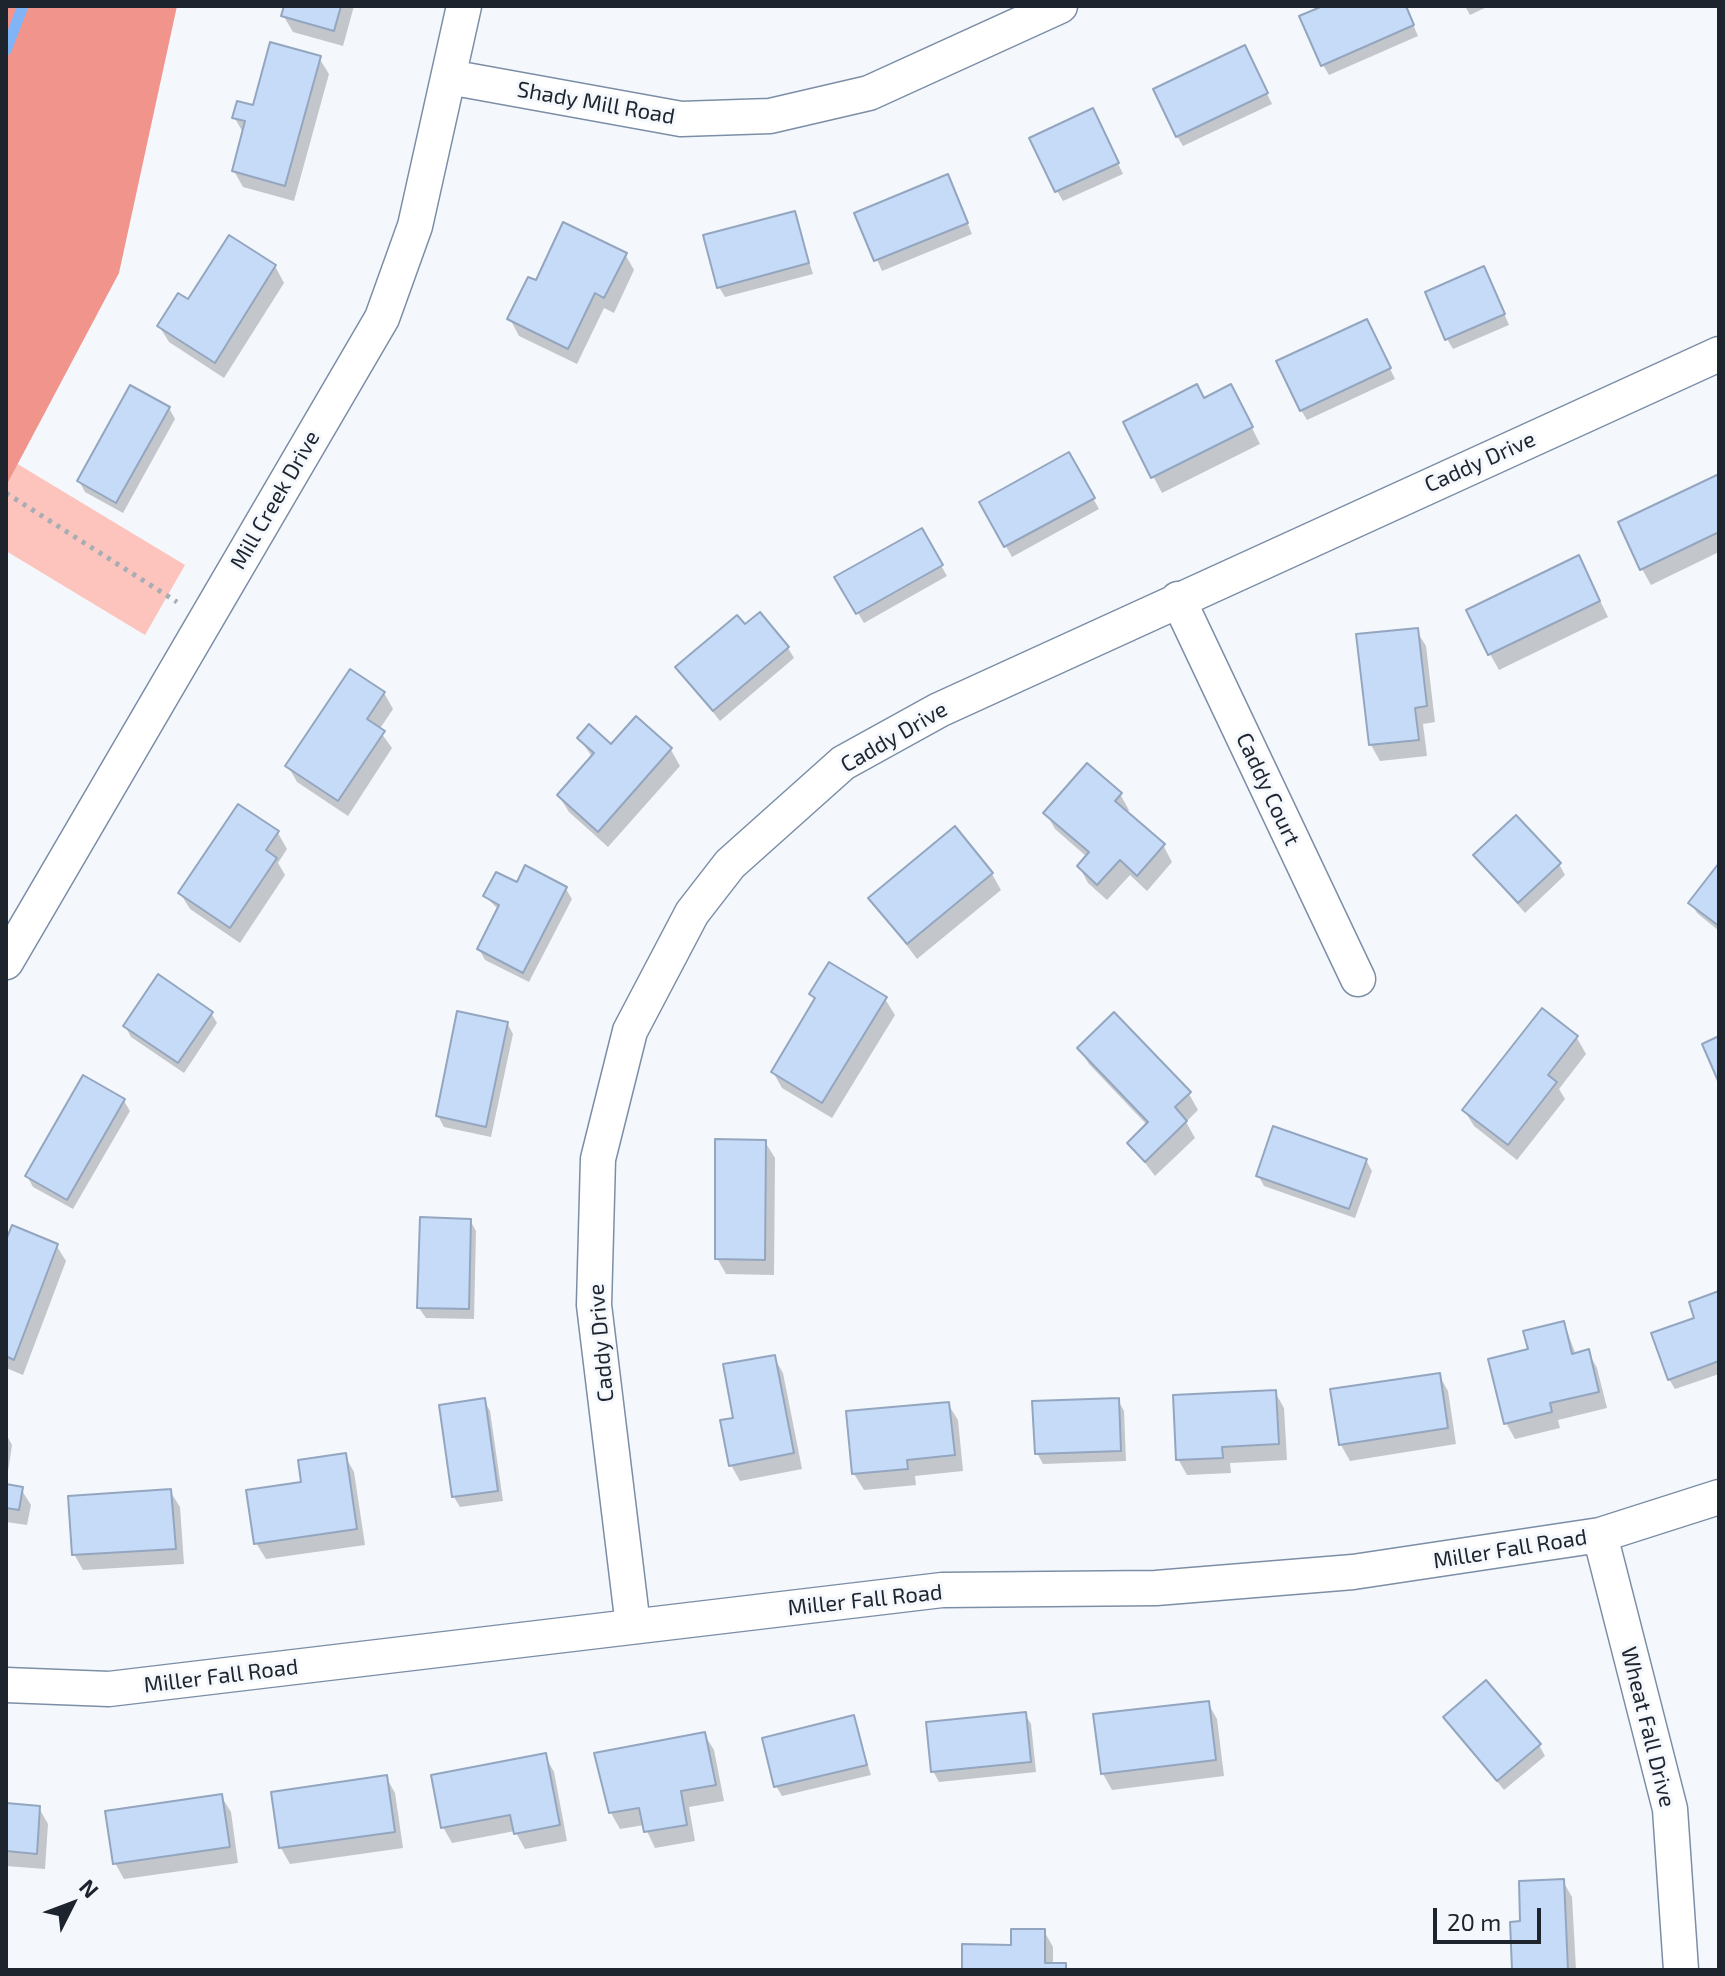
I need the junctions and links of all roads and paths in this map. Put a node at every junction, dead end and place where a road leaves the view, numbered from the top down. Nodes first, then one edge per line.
1 (464, 6) edge
2 (1060, 6) edge
3 (449, 77) junction
4 (1719, 354) edge
5 (6, 493) edge
6 (1178, 599) junction
7 (205, 620) junction
8 (6, 962) edge
9 (1358, 979) dead end
10 (1719, 1497) edge
11 (1600, 1535) junction
12 (633, 1626) junction
13 (6, 1685) edge
14 (1681, 1970) edge

1 - 3 street, Mill Creek Drive
2 - 3 street, Shady Mill Road
3 - 7 street, Mill Creek Drive
4 - 6 street, Caddy Drive
5 - 7 path
6 - 9 street, Caddy Court
6 - 12 street, Caddy Drive
7 - 8 street, Mill Creek Drive
10 - 11 street, Miller Fall Road
11 - 12 street, Miller Fall Road
11 - 14 street, Wheat Fall Drive
12 - 13 street, Miller Fall Road

